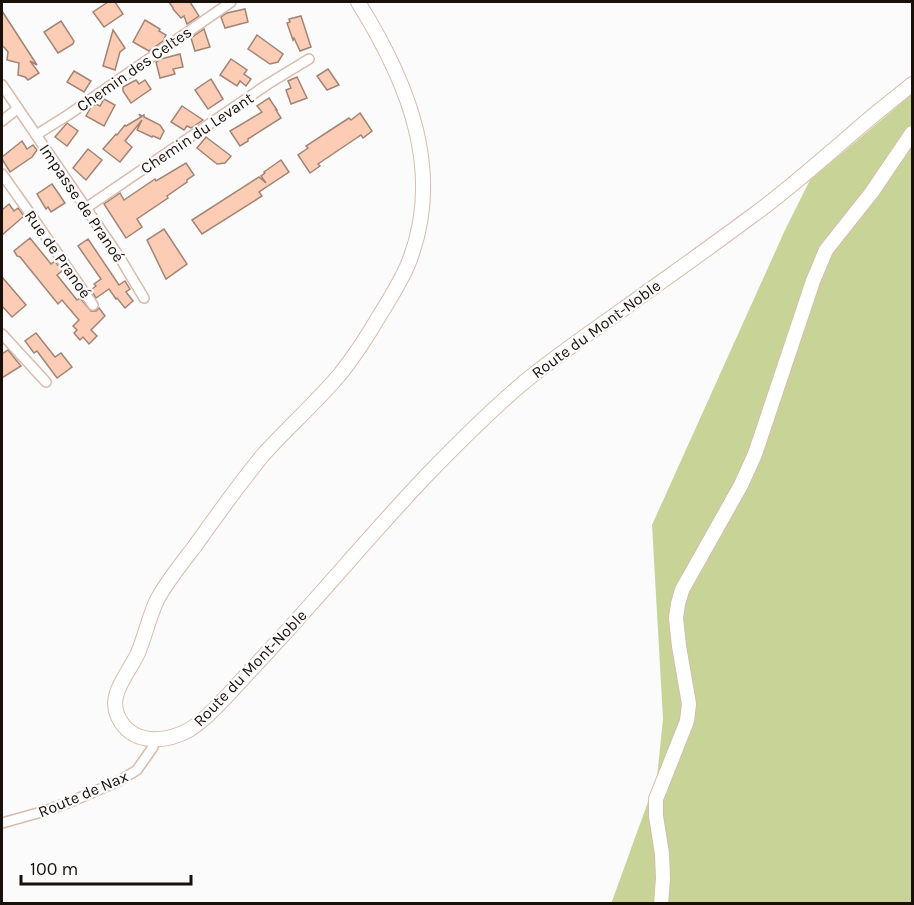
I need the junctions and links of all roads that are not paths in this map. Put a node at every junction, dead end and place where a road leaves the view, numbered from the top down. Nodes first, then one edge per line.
1 (231, 2) edge
2 (358, 2) edge
3 (309, 59) dead end
4 (912, 84) edge
5 (2, 85) edge
6 (17, 108) junction
7 (2, 121) edge
8 (912, 133) edge
9 (36, 135) junction
10 (2, 174) edge
11 (86, 208) junction
12 (144, 298) dead end
13 (93, 304) dead end
14 (2, 334) edge
15 (46, 382) dead end
16 (153, 747) dead end
17 (2, 823) edge
18 (661, 903) edge

1 - 9 street, Chemin des Celtes
2 - 4 street, Route du Mont-Noble
3 - 11 street, Chemin du Levant
5 - 6 street
6 - 7 street
6 - 9 street, Impasse de Pranoé
8 - 18 street
9 - 11 street, Impasse de Pranoé
10 - 13 street, Rue de Pranoé
11 - 12 street, Impasse de Pranoé
14 - 15 street
16 - 17 street, Route de Nax

